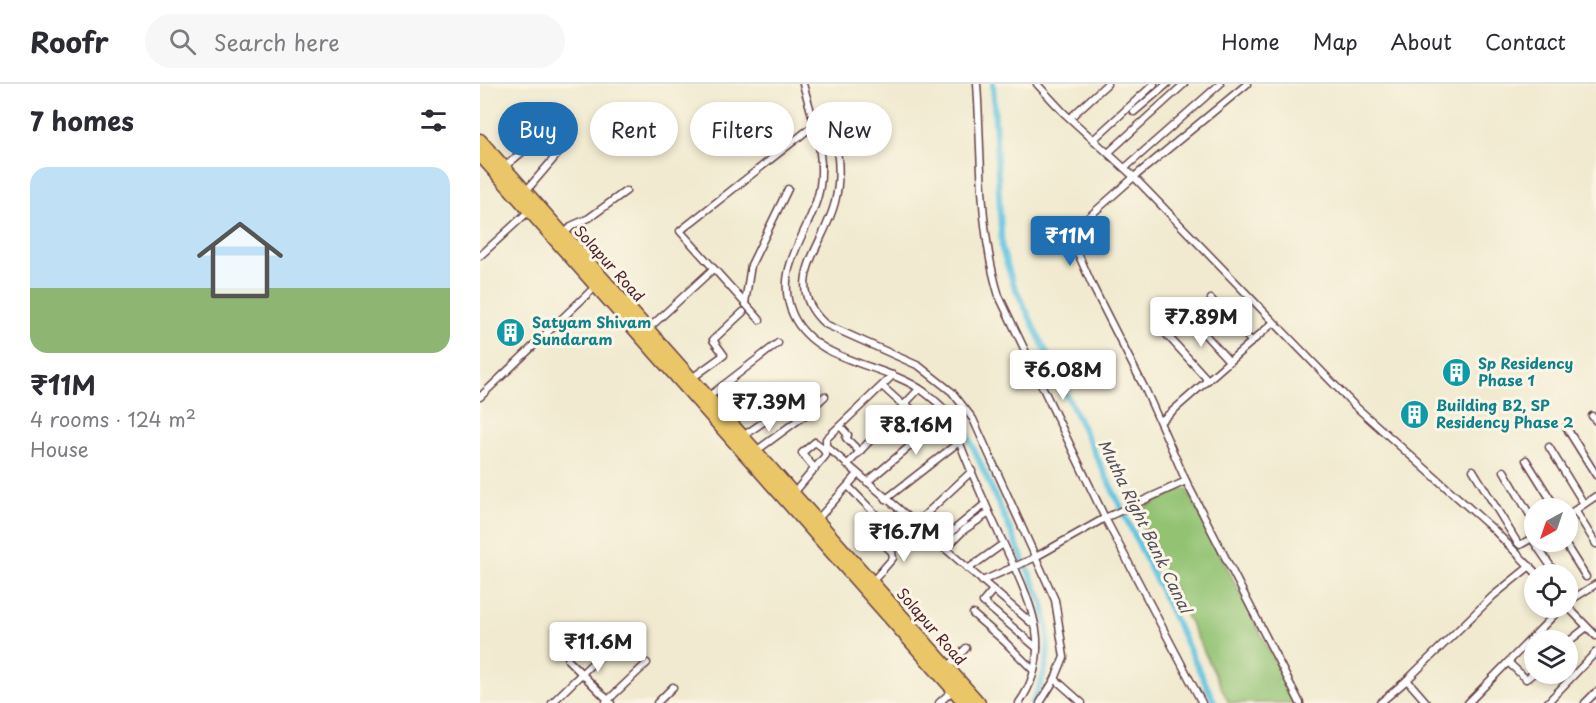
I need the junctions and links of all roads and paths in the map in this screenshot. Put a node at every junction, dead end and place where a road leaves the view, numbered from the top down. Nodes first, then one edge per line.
1 (803, 84) edge
2 (977, 84) edge
3 (1038, 84) edge
4 (1107, 84) edge
5 (1154, 84) edge
6 (1167, 84) edge
7 (1184, 84) edge
8 (1220, 84) edge
9 (1247, 84) edge
10 (808, 102) edge
11 (1134, 112) dead end
12 (1070, 118) junction
13 (806, 131) edge
14 (480, 140) edge
15 (1093, 140) junction
16 (1107, 153) junction
17 (480, 155) edge
18 (518, 156) edge
19 (555, 156) edge
20 (819, 156) edge
21 (838, 156) edge
22 (1126, 167) junction
23 (504, 168) junction
24 (1134, 177) junction
25 (788, 189) dead end
26 (626, 191) dead end
27 (526, 192) junction
28 (529, 211) junction
29 (563, 235) junction
30 (480, 256) edge
31 (713, 269) junction
32 (596, 286) junction
33 (1210, 299) dead end
34 (746, 303) junction
35 (743, 312) dead end
36 (1190, 318) dead end
37 (760, 320) dead end
38 (1273, 323) junction
39 (644, 333) junction
40 (1167, 335) dead end
41 (1252, 342) junction
42 (778, 343) dead end
43 (1229, 362) junction
44 (893, 375) junction
45 (692, 378) junction
46 (1208, 380) junction
47 (882, 386) junction
48 (920, 389) junction
49 (825, 396) dead end
50 (480, 397) edge
51 (708, 397) junction
52 (905, 405) junction
53 (781, 410) dead end
54 (944, 410) junction
55 (1160, 422) junction
56 (840, 426) junction
57 (929, 426) junction
58 (1566, 427) dead end
59 (742, 437) junction
60 (959, 442) junction
61 (1549, 447) dead end
62 (755, 452) junction
63 (860, 452) junction
64 (1526, 460) dead end
65 (847, 465) junction
66 (816, 469) dead end
67 (1473, 470) dead end
68 (972, 471) junction
69 (1504, 471) dead end
70 (858, 474) junction
71 (1596, 475) edge
72 (1186, 481) junction
73 (867, 482) junction
74 (848, 486) junction
75 (794, 494) junction
76 (1596, 496) edge
77 (1550, 498) edge
78 (886, 499) junction
79 (985, 504) junction
80 (1584, 504) junction
81 (1524, 505) edge
82 (1578, 508) edge
83 (989, 513) junction
84 (1578, 515) edge
85 (1108, 517) junction
86 (817, 520) junction
87 (915, 524) junction
88 (938, 543) junction
89 (1524, 543) edge
90 (1003, 544) junction
91 (1596, 544) edge
92 (945, 549) junction
93 (1570, 552) edge
94 (1033, 558) junction
95 (1528, 564) edge
96 (1015, 565) junction
97 (968, 569) junction
98 (1524, 571) edge
99 (1586, 577) dead end
100 (982, 581) junction
101 (872, 582) junction
102 (1596, 584) edge
103 (993, 591) junction
104 (1578, 596) edge
105 (973, 614) dead end
106 (1578, 617) edge
107 (1551, 618) edge
108 (1035, 627) junction
109 (1593, 631) edge
110 (1578, 638) edge
111 (617, 639) dead end
112 (966, 648) dead end
113 (1036, 648) junction
114 (1596, 652) edge
115 (568, 660) dead end
116 (1508, 662) junction
117 (646, 663) dead end
118 (947, 668) junction
119 (1034, 671) junction
120 (582, 674) junction
121 (1524, 677) edge
122 (1055, 679) junction
123 (1407, 680) junction
124 (673, 687) dead end
125 (954, 690) junction
126 (1596, 692) edge
127 (608, 702) edge
128 (552, 703) edge
129 (657, 703) edge
130 (939, 703) edge
131 (965, 703) edge
132 (979, 703) edge
133 (1018, 703) edge
134 (1040, 703) edge
135 (1082, 703) edge
136 (1202, 703) edge
137 (1300, 703) edge
138 (1380, 703) edge
139 (1427, 703) edge
140 (1468, 703) edge
141 (1547, 703) edge
142 (1585, 703) edge

1 - 10 street
2 - 85 street
3 - 12 street
4 - 12 street
5 - 15 street
6 - 11 street
7 - 16 street
8 - 22 street
9 - 24 street
12 - 15 street
13 - 31 street
14 - 23 highway, Solapur Road
15 - 16 street
16 - 22 street
17 - 28 highway, Solapur Road
18 - 23 street
19 - 27 street
20 - 44 street
21 - 94 street
22 - 24 street
23 - 27 highway, Solapur Road
24 - 38 street
24 - 55 street
25 - 34 street
26 - 29 street
27 - 29 highway, Solapur Road
28 - 30 street
28 - 32 highway, Solapur Road
29 - 39 highway, Solapur Road
31 - 34 street
31 - 39 street
32 - 39 highway, Solapur Road
32 - 50 street
33 - 41 street
34 - 37 street
35 - 45 street
36 - 43 street
38 - 41 street
38 - 95 street
39 - 45 highway, Solapur Road
39 - 125 highway, Solapur Road
40 - 46 street
41 - 43 street
42 - 51 street
43 - 46 street
44 - 47 street
44 - 48 street
45 - 51 highway, Solapur Road
46 - 55 street
47 - 52 street
47 - 56 street
48 - 52 street
48 - 54 street
49 - 62 street
51 - 59 highway, Solapur Road
52 - 57 street
52 - 63 street
53 - 59 street
54 - 57 street
54 - 60 street
55 - 72 street
56 - 63 street
56 - 65 street
57 - 73 street
58 - 71 street
59 - 62 highway, Solapur Road
60 - 68 street
60 - 78 street
61 - 80 street
62 - 75 highway, Solapur Road
63 - 65 street
64 - 77 street
65 - 70 street
66 - 75 street
67 - 89 street
68 - 79 street
68 - 87 street
69 - 81 street
70 - 73 street
70 - 74 street
72 - 85 street
72 - 137 street
73 - 78 street
74 - 86 street
74 - 101 street
75 - 86 highway, Solapur Road
76 - 80 street
78 - 87 street
79 - 83 street
79 - 88 street
80 - 82 street
83 - 90 street
83 - 92 street
84 - 91 street
85 - 94 street
85 - 136 street
86 - 101 highway, Solapur Road
87 - 88 street
88 - 92 street
90 - 96 street
90 - 97 street
92 - 97 street
93 - 99 street
94 - 96 street
94 - 122 street
96 - 100 street
96 - 108 street
97 - 100 street
98 - 123 street
100 - 103 street
101 - 118 highway, Solapur Road
102 - 104 street
103 - 108 street
103 - 113 street
105 - 119 street
106 - 109 street
107 - 116 street
108 - 113 street
109 - 110 street
111 - 120 street
112 - 118 street
113 - 119 street
114 - 141 street
115 - 120 street
116 - 121 street
116 - 140 street
117 - 127 street
118 - 132 highway, Solapur Road
119 - 133 street
120 - 127 street
120 - 128 street
122 - 134 street
122 - 135 street
123 - 138 street
123 - 139 street
124 - 129 street
125 - 130 street
125 - 131 highway, Solapur Road
126 - 142 street

